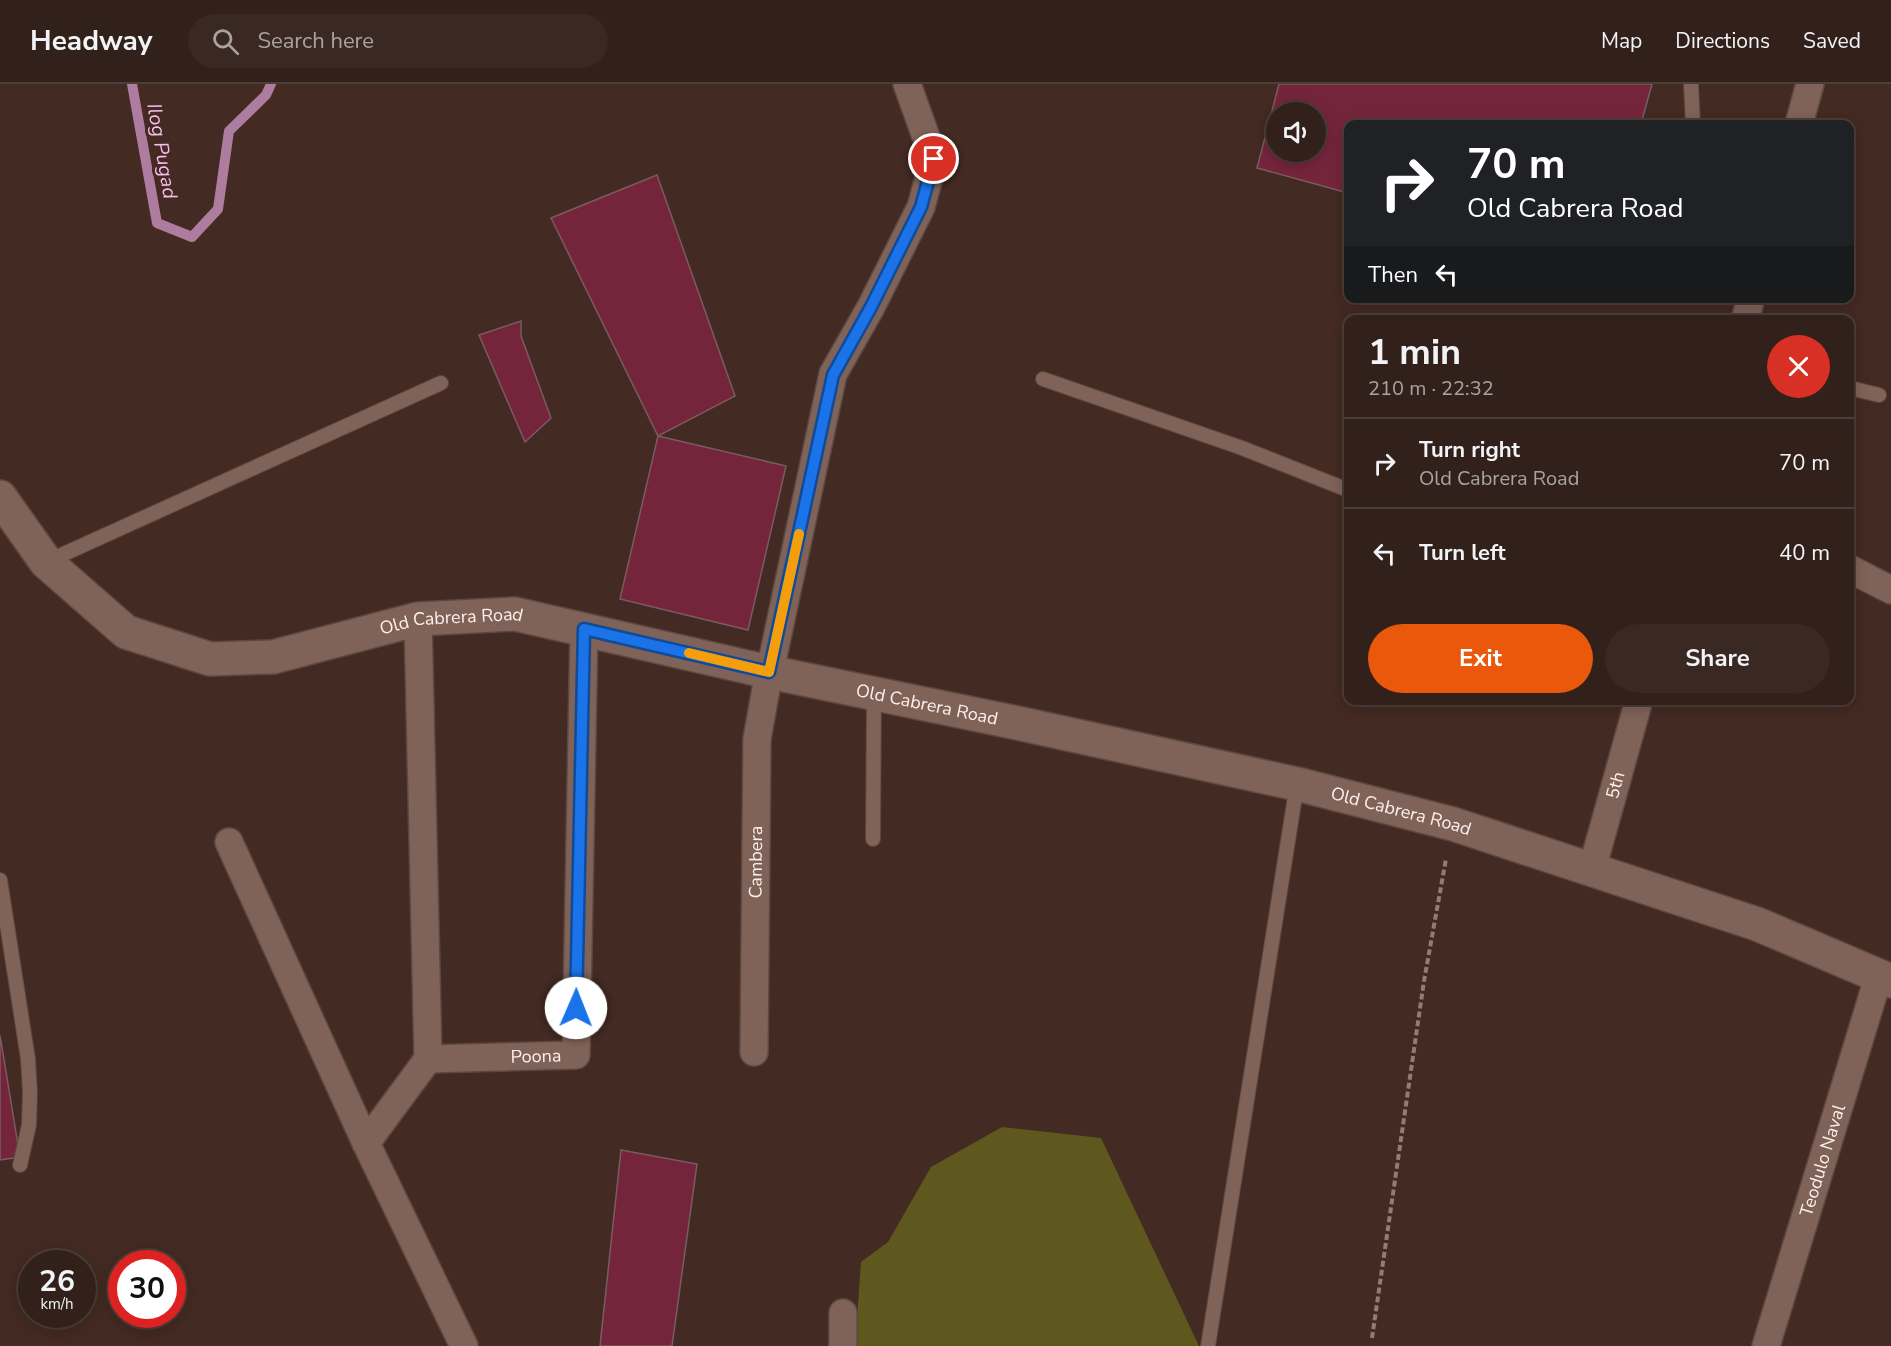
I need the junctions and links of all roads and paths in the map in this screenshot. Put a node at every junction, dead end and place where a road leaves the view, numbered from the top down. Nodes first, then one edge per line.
1 (907, 84) edge
2 (1691, 84) edge
3 (1810, 84) edge
4 (1693, 120) edge
5 (1800, 120) edge
6 (1043, 380) dead end
7 (441, 383) dead end
8 (1854, 389) edge
9 (1879, 395) dead end
10 (1344, 488) edge
11 (0, 497) edge
12 (46, 562) junction
13 (1854, 571) edge
14 (1891, 590) edge
15 (418, 619) junction
16 (584, 629) junction
17 (769, 672) junction
18 (874, 693) junction
19 (1638, 705) edge
20 (1297, 784) junction
21 (1453, 824) junction
22 (873, 839) dead end
23 (230, 842) dead end
24 (1592, 869) junction
25 (0, 880) edge
26 (1885, 978) edge
27 (754, 1052) dead end
28 (429, 1059) junction
29 (366, 1143) junction
30 (20, 1165) dead end
31 (843, 1313) dead end
32 (1372, 1338) dead end
33 (464, 1346) edge
34 (843, 1346) edge
35 (1208, 1346) edge
36 (1766, 1346) edge

1 - 17 street, Cambera
2 - 4 lane
3 - 5 street
6 - 10 lane
7 - 12 lane
8 - 9 lane
11 - 12 street, Old Cabrera Road
12 - 15 street, Old Cabrera Road
13 - 14 street
15 - 16 street, Old Cabrera Road
15 - 28 street
16 - 17 street, Old Cabrera Road
16 - 28 street, Poona
17 - 18 street, Old Cabrera Road
17 - 27 street, Cambera
18 - 20 street, Old Cabrera Road
18 - 22 lane
19 - 24 street, 5th
20 - 21 street, Old Cabrera Road
20 - 35 lane
21 - 24 street, Old Cabrera Road
21 - 32 path
23 - 29 street
24 - 26 street, Old Cabrera Road
25 - 30 lane
26 - 36 street, Teodulo Naval
28 - 29 street
29 - 33 street
31 - 34 street

